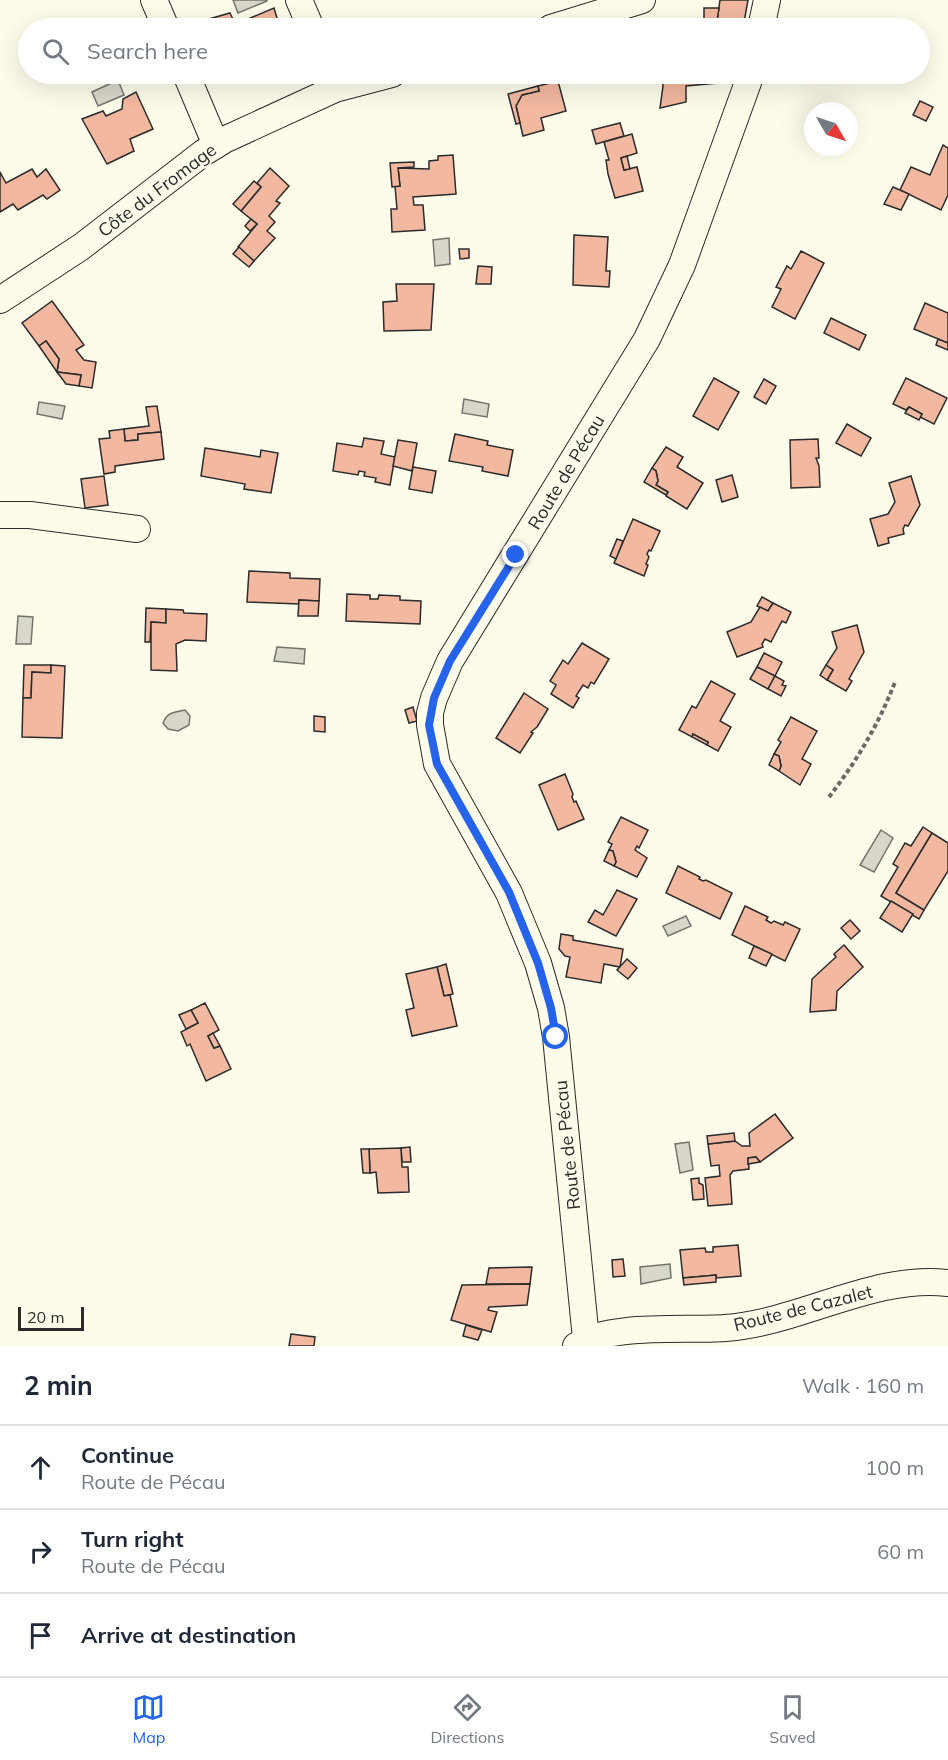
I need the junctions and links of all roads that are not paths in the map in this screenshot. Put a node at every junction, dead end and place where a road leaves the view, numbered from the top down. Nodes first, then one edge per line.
1 (154, 0) edge
2 (299, 0) edge
3 (642, 0) edge
4 (767, 0) edge
5 (162, 18) edge
6 (307, 18) edge
7 (584, 18) edge
8 (763, 18) edge
9 (190, 84) edge
10 (327, 84) edge
11 (747, 84) edge
12 (216, 145) junction
13 (0, 300) edge
14 (0, 515) edge
15 (137, 530) dead end
16 (948, 1282) edge
17 (581, 1343) edge

1 - 5 street
2 - 6 street
3 - 7 street
4 - 8 street
9 - 12 street
10 - 12 street, Côte du Fromage
11 - 17 street, Route de Pécau
12 - 13 street, Côte du Fromage
14 - 15 street
16 - 17 street, Route de Cazalet

